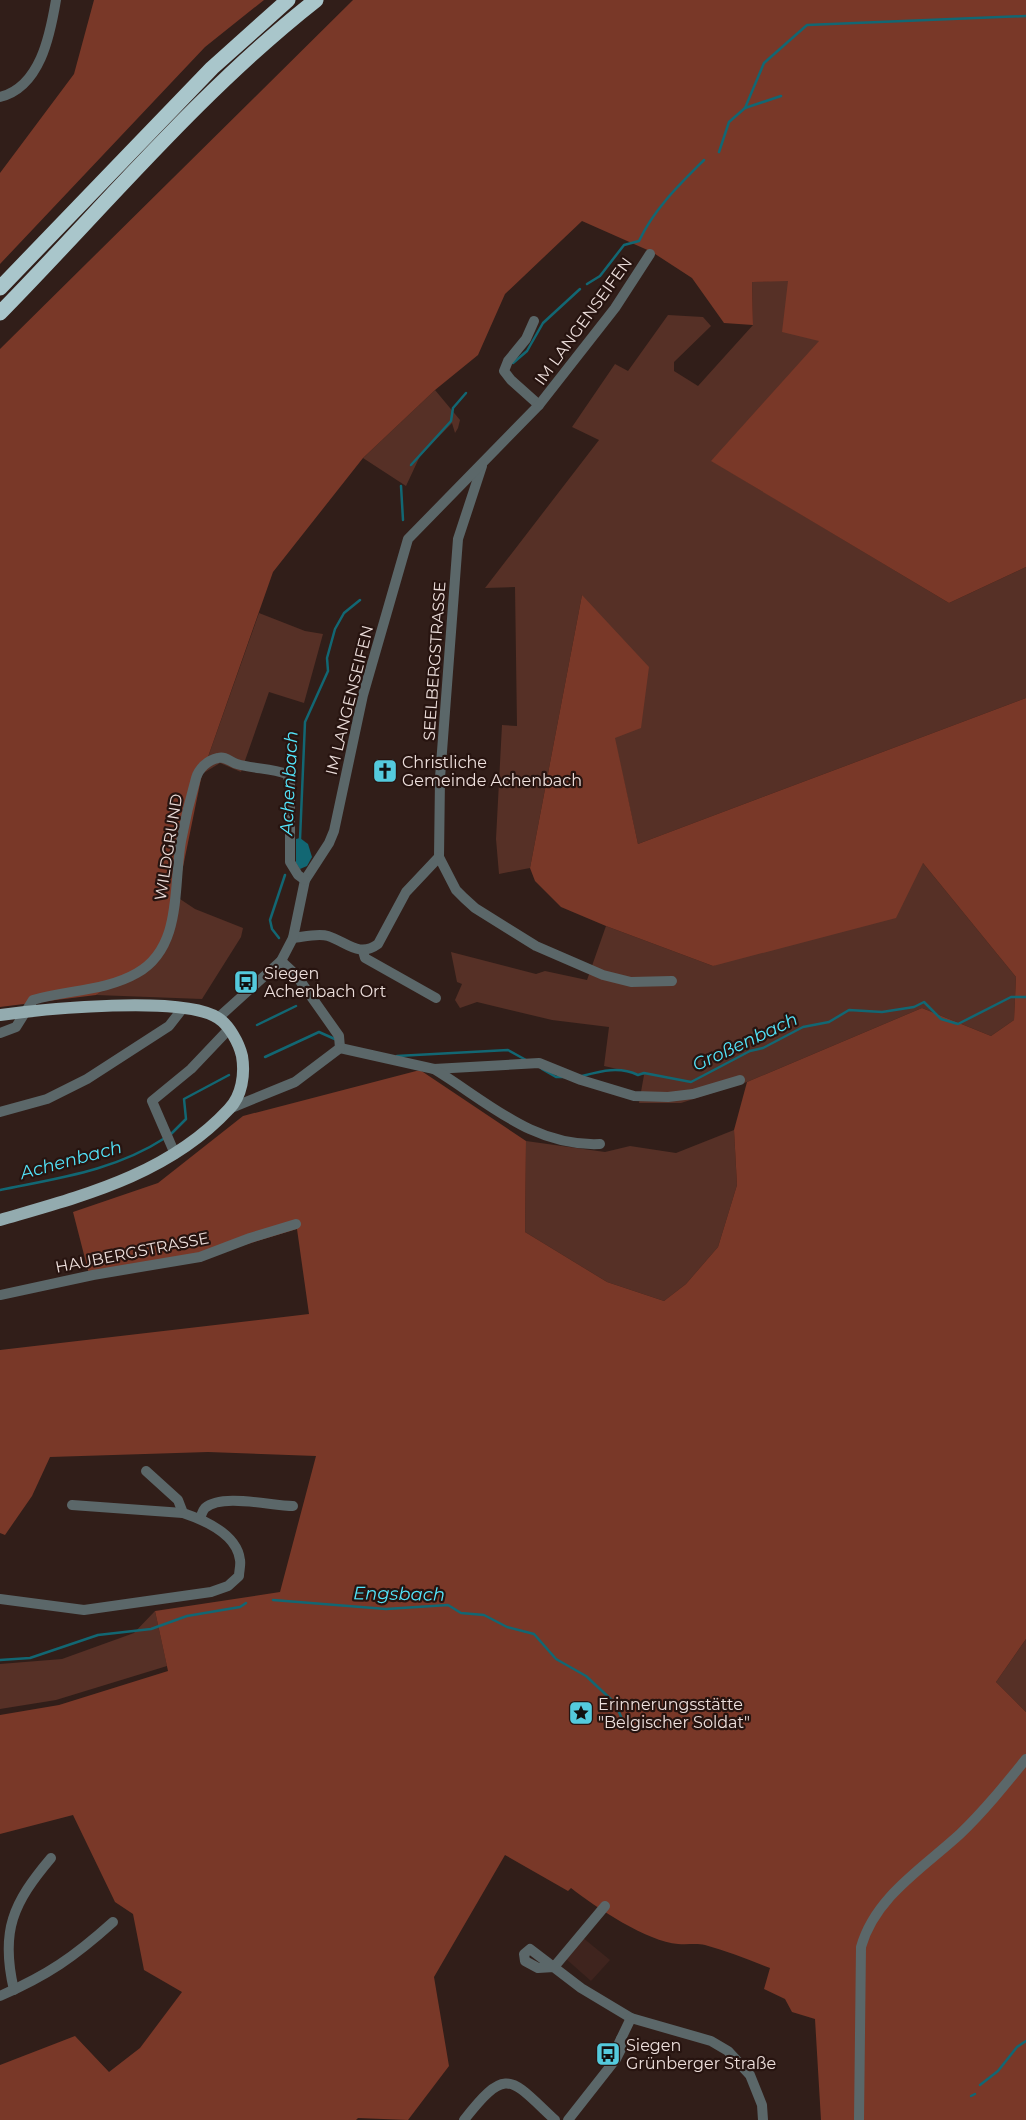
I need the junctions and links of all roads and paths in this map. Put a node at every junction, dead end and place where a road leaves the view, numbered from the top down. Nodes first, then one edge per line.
1 (56, 0) edge
2 (288, 0) edge
3 (316, 0) edge
4 (0, 97) edge
5 (650, 254) dead end
6 (0, 288) edge
7 (0, 313) edge
8 (534, 321) dead end
9 (539, 405) junction
10 (483, 463) junction
11 (439, 857) junction
12 (305, 880) junction
13 (293, 938) junction
14 (362, 951) junction
15 (281, 961) junction
16 (672, 982) dead end
17 (436, 998) dead end
18 (183, 1008) junction
19 (25, 1011) junction
20 (0, 1015) edge
21 (218, 1018) junction
22 (229, 1029) junction
23 (0, 1033) edge
24 (340, 1048) junction
25 (434, 1069) junction
26 (740, 1080) dead end
27 (230, 1108) junction
28 (0, 1112) edge
29 (600, 1144) dead end
30 (175, 1154) junction
31 (0, 1220) edge
32 (296, 1224) dead end
33 (0, 1295) edge
34 (146, 1471) dead end
35 (72, 1505) dead end
36 (293, 1506) dead end
37 (183, 1513) junction
38 (200, 1518) junction
39 (0, 1599) edge
40 (1026, 1759) edge
41 (51, 1858) dead end
42 (605, 1906) dead end
43 (113, 1922) dead end
44 (14, 1990) junction
45 (0, 1996) edge
46 (631, 2018) junction
47 (464, 2120) edge
48 (556, 2120) edge
49 (568, 2120) edge
50 (763, 2120) edge
51 (860, 2120) edge

1 - 4 street
2 - 6 highway
3 - 7 highway
5 - 9 street, IM LANGENSEIFEN
8 - 9 street, IM LANGENSEIFEN
9 - 10 street, IM LANGENSEIFEN
10 - 11 street, SEELBERGSTRASSE
10 - 12 street, IM LANGENSEIFEN
11 - 14 street
11 - 16 street, SEELBERGSTRASSE
12 - 13 street, IM LANGENSEIFEN
12 - 19 street, WILDGRUND
13 - 14 street
13 - 15 street, IM LANGENSEIFEN
14 - 17 street
15 - 21 street, IM LANGENSEIFEN
15 - 24 street
18 - 19 main road
18 - 21 main road
18 - 28 street
19 - 20 main road
19 - 23 street
21 - 22 main road
22 - 27 main road
22 - 30 street
24 - 25 street
24 - 27 street
25 - 26 street
25 - 29 street
27 - 30 main road
30 - 31 main road
32 - 33 street, HAUBERGSTRASSE
34 - 37 street
35 - 37 street
36 - 38 street
37 - 38 street
38 - 39 street
40 - 51 street
41 - 44 street
42 - 46 street
43 - 44 street
44 - 45 street
46 - 49 street
46 - 50 street
47 - 48 street

